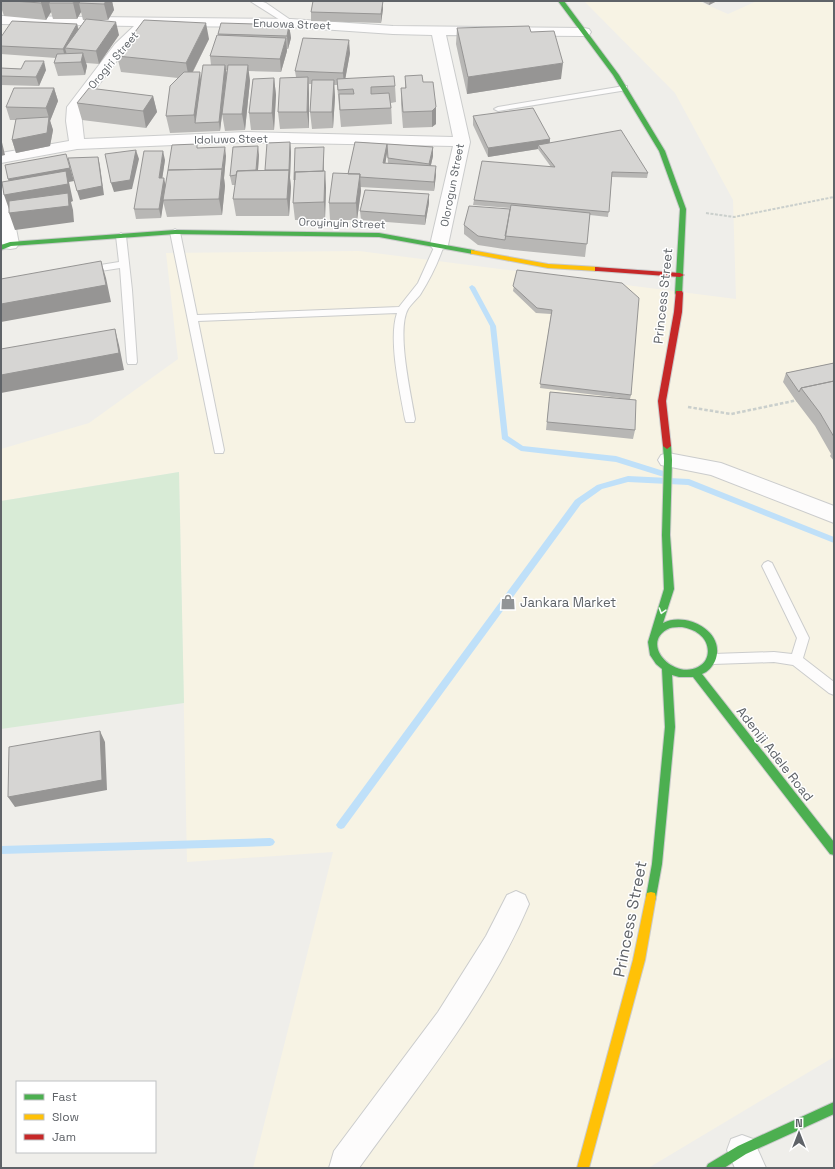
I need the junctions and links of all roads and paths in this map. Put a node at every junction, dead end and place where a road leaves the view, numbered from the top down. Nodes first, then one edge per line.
1 (254, 1) edge
2 (561, 1) edge
3 (1, 20) edge
4 (145, 22) junction
5 (291, 23) junction
6 (438, 30) junction
7 (584, 32) junction
8 (624, 88) junction
9 (498, 108) dead end
10 (462, 142) junction
11 (77, 144) junction
12 (1, 158) edge
13 (1, 192) edge
14 (834, 197) edge
15 (683, 209) junction
16 (175, 232) junction
17 (121, 236) junction
18 (439, 245) junction
19 (6, 246) edge
20 (124, 264) junction
21 (78, 271) edge
22 (680, 275) junction
23 (403, 310) junction
24 (193, 318) junction
25 (132, 362) dead end
26 (804, 399) edge
27 (662, 401) junction
28 (410, 419) dead end
29 (219, 450) dead end
30 (668, 460) junction
31 (834, 516) edge
32 (768, 566) dead end
33 (669, 589) junction
34 (677, 600) dead end
35 (689, 617) dead end
36 (698, 628) junction
37 (655, 633) junction
38 (713, 659) junction
39 (796, 660) junction
40 (666, 669) junction
41 (696, 674) junction
42 (834, 689) edge
43 (834, 850) edge
44 (516, 904) dead end
45 (834, 1108) edge
46 (747, 1159) edge
47 (344, 1168) edge
48 (583, 1168) edge
49 (712, 1168) edge

1 - 5 lane
2 - 7 street
3 - 4 street, Enuowa Street
4 - 5 street, Enuowa Street
4 - 11 street, Orogiri Street
5 - 6 street, Enuowa Street
6 - 7 street, Enuowa Street
6 - 10 street, Olorogun Street
7 - 8 street, Princess Street
8 - 9 lane
8 - 15 street, Princess Street
10 - 11 street, Idoluwo Steet
10 - 18 street, Olorogun Street
11 - 12 street, Idoluwo Steet
13 - 19 street
14 - 15 path
15 - 22 street, Princess Street
16 - 17 street, Oroyinyin Street
16 - 18 street, Oroyinyin Street
16 - 24 lane
17 - 19 street, Oroyinyin Street
17 - 20 lane
18 - 22 street, Oroyinyin Street
18 - 23 lane
20 - 21 lane
20 - 25 lane
22 - 27 street, Princess Street
23 - 24 lane
23 - 28 lane
24 - 29 lane
26 - 27 path
27 - 30 street, Princess Street
30 - 31 street
30 - 33 street, Princess Street
32 - 39 lane
33 - 34 street
33 -> 37 street, Princess Street
35 - 36 street
36 - 37 street
36 - 38 street
37 - 40 street
38 - 39 lane
38 - 41 street
39 - 42 lane
40 - 41 street
40 - 48 street, Princess Street
41 - 43 street, Adeniji Adele Road
44 - 47 street
45 - 46 street
46 - 49 street

